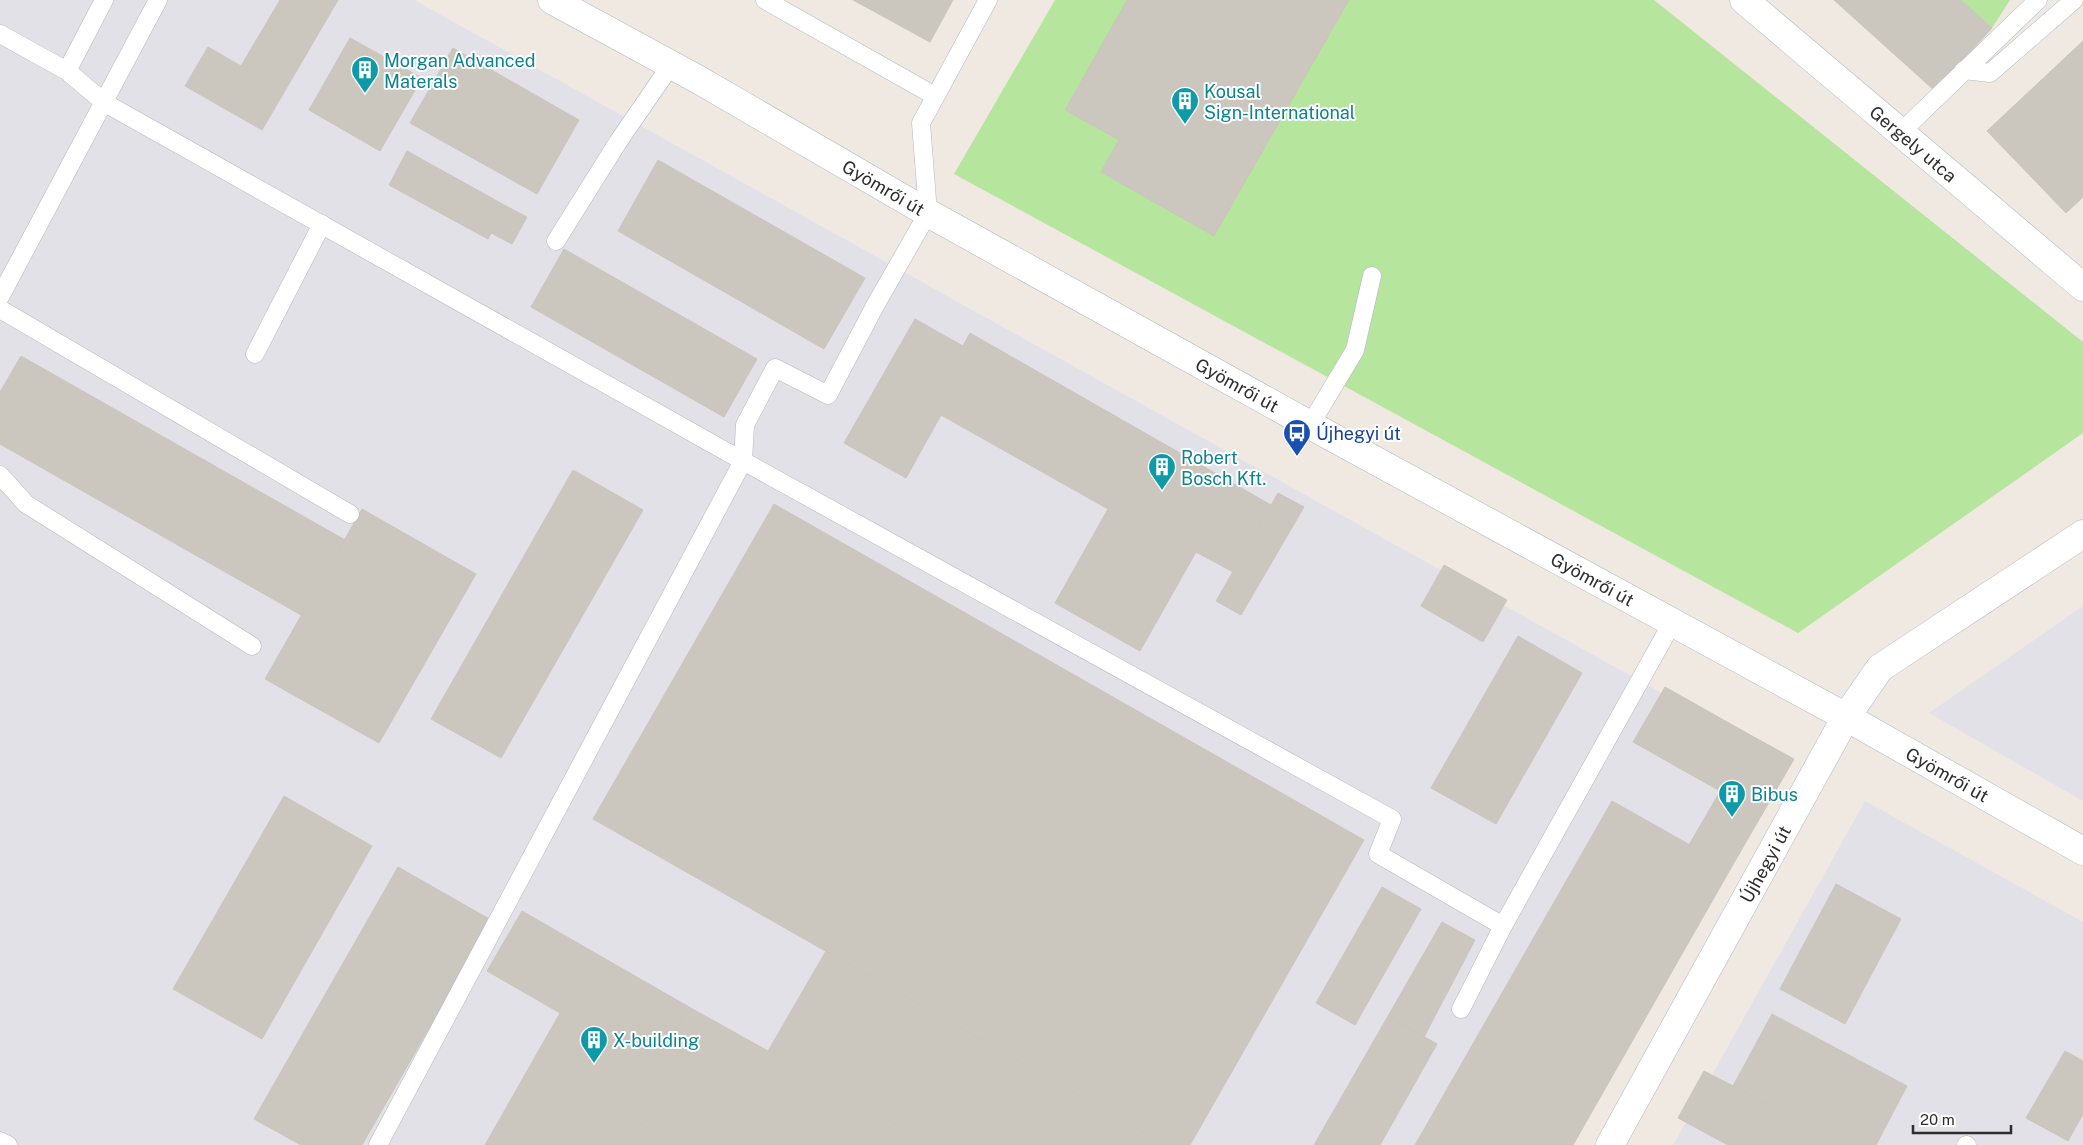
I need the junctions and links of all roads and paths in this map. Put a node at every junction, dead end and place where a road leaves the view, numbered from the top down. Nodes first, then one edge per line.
1 (104, 0) edge
2 (158, 0) edge
3 (553, 0) edge
4 (765, 0) edge
5 (988, 0) edge
6 (1744, 0) edge
7 (2038, 0) edge
8 (2074, 0) edge
9 (0, 34) edge
10 (671, 65) junction
11 (1964, 70) junction
12 (67, 71) junction
13 (935, 96) junction
14 (105, 103) junction
15 (1901, 132) junction
16 (928, 213) junction
17 (322, 224) junction
18 (556, 241) dead end
19 (1372, 276) dead end
20 (2083, 287) edge
21 (0, 297) edge
22 (0, 309) edge
23 (255, 354) dead end
24 (1310, 425) junction
25 (743, 461) junction
26 (0, 475) edge
27 (350, 514) dead end
28 (2083, 534) edge
29 (1672, 623) junction
30 (252, 646) dead end
31 (1846, 717) junction
32 (2083, 851) edge
33 (1503, 926) junction
34 (1461, 1009) dead end
35 (0, 1140) edge
36 (8, 1145) edge
37 (378, 1145) edge
38 (1610, 1145) edge

1 - 12 lane
2 - 14 lane
3 - 10 street, Gyömrői út
4 - 13 lane
5 - 13 lane
6 - 15 street, Gergely utca
7 - 11 lane
8 - 11 lane
9 - 12 lane
10 - 16 street, Gyömrői út
10 - 18 lane
11 - 15 lane
12 - 14 lane
13 - 16 lane
14 - 17 lane
14 - 21 lane
15 - 20 street, Gergely utca
16 - 24 street, Gyömrői út
16 - 25 lane
17 - 23 lane
17 - 25 lane
19 - 24 lane
22 - 27 lane
24 - 29 street, Gyömrői út
25 - 33 lane
25 - 37 lane
26 - 30 lane
28 - 31 street, Újhegyi út
29 - 31 street, Gyömrői út
29 - 33 lane
31 - 32 street, Gyömrői út
31 - 38 street, Újhegyi út
33 - 34 lane
35 - 36 lane

